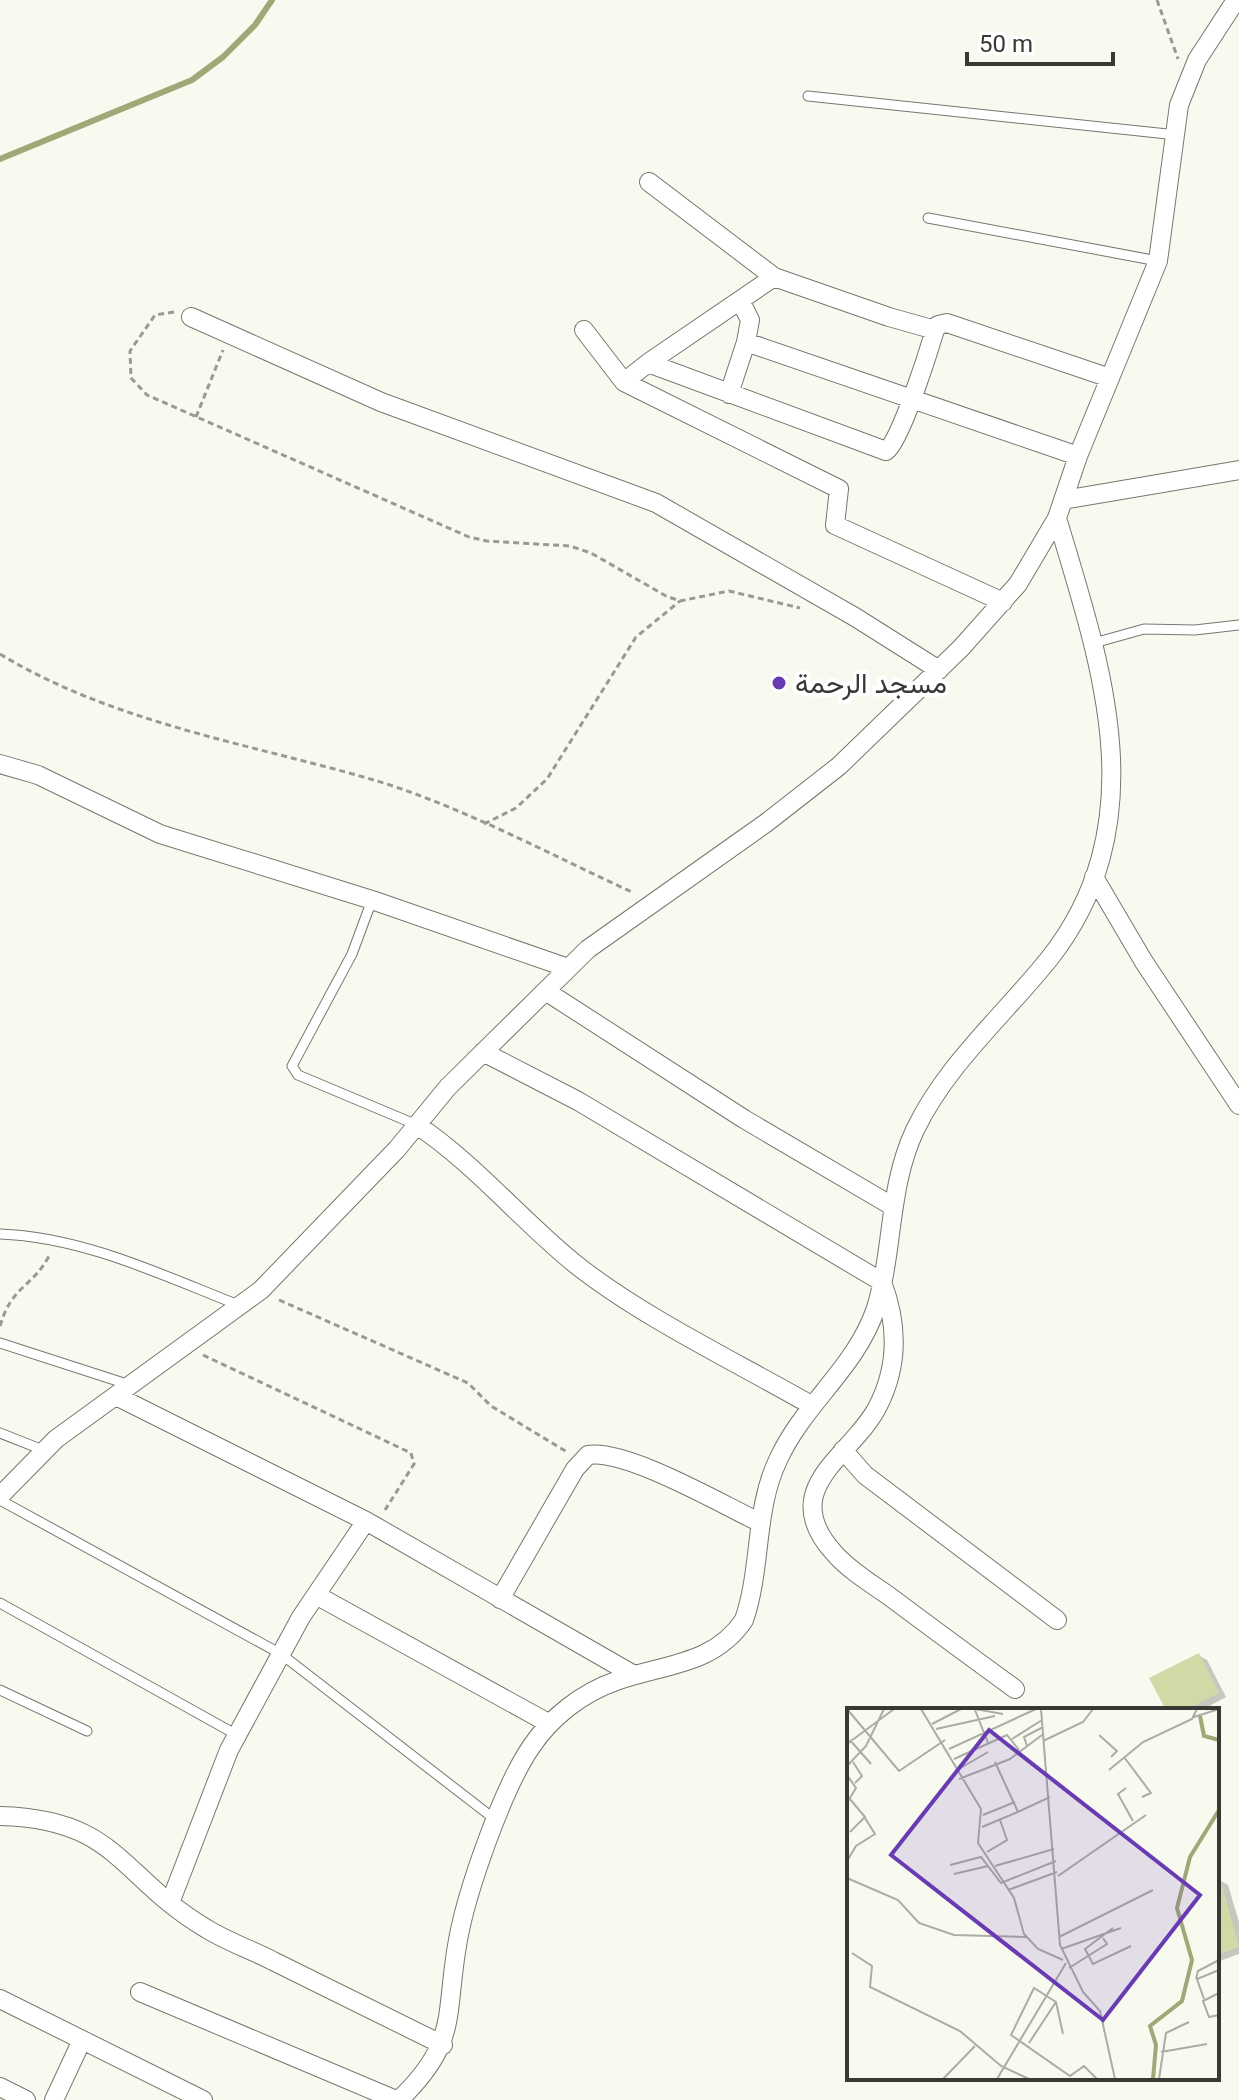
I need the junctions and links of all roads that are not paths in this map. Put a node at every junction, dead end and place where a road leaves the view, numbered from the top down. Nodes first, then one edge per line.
1 (1236, 0) edge
2 (808, 96) dead end
3 (1177, 135) junction
4 (649, 182) dead end
5 (928, 218) dead end
6 (1158, 261) junction
7 (774, 277) junction
8 (741, 302) junction
9 (191, 317) road end
10 (584, 330) dead end
11 (935, 330) junction
12 (746, 342) junction
13 (648, 363) junction
14 (1110, 378) junction
15 (624, 382) junction
16 (729, 394) junction
17 (911, 400) junction
18 (1078, 456) junction
19 (1239, 470) edge
20 (1060, 509) junction
21 (1003, 602) junction
22 (1239, 625) edge
23 (1094, 643) junction
24 (939, 670) junction
25 (0, 764) edge
26 (1094, 877) junction
27 (372, 900) junction
28 (568, 968) junction
29 (547, 992) junction
30 (483, 1052) junction
31 (1239, 1105) edge
32 (417, 1125) junction
33 (892, 1206) junction
34 (0, 1234) edge
35 (882, 1282) junction
36 (242, 1306) junction
37 (0, 1343) edge
38 (124, 1390) junction
39 (811, 1405) junction
40 (0, 1433) edge
41 (43, 1450) junction
42 (843, 1450) junction
43 (0, 1498) edge
44 (761, 1523) junction
45 (370, 1524) junction
46 (316, 1595) junction
47 (500, 1599) junction
48 (0, 1603) edge
49 (1057, 1620) dead end
50 (281, 1654) junction
51 (634, 1675) junction
52 (1015, 1689) dead end
53 (0, 1690) edge
54 (550, 1724) junction
55 (87, 1731) dead end
56 (237, 1735) junction
57 (0, 1816) edge
58 (497, 1821) junction
59 (170, 1903) junction
60 (140, 1992) dead end
61 (0, 1999) edge
62 (82, 2040) junction
63 (443, 2045) junction
64 (0, 2087) edge
65 (26, 2100) edge
66 (54, 2100) edge
67 (203, 2100) edge
68 (398, 2100) edge

1 - 3 street
2 - 3 lane
3 - 6 street
4 - 7 street
5 - 6 lane
6 - 14 street
7 - 8 street
7 - 11 street
8 - 12 street
8 - 13 street
9 - 24 street
10 - 15 street
11 - 14 street
11 - 17 street
12 - 16 street
12 - 17 street
13 - 15 street
13 - 16 street
14 - 18 street
15 - 21 street
16 - 17 street
17 - 18 street
18 - 20 street
19 - 20 street
20 - 21 street
20 - 23 street
21 - 24 street
22 - 23 lane
23 - 26 street
24 - 28 street
25 - 27 street
26 - 31 street
26 - 33 street
27 - 28 street
27 - 32 lane
28 - 29 street
29 - 30 street
29 - 33 street
30 - 32 street
30 - 35 street
32 - 36 street
32 - 39 street
33 - 35 street
34 - 36 lane
35 - 39 street
35 - 42 street
36 - 38 street
37 - 38 lane
38 - 41 street
38 - 45 street
39 - 44 street
40 - 41 lane
41 - 43 street
42 - 49 street
42 - 52 street
43 - 50 lane
44 - 47 street
44 - 51 street
45 - 46 street
45 - 47 street
46 - 50 street
46 - 54 street
47 - 51 street
48 - 56 lane
50 - 56 street
50 - 58 lane
51 - 54 street
53 - 55 lane
54 - 58 street
56 - 59 street
57 - 59 street
58 - 63 street
59 - 63 street
60 - 68 street
61 - 62 street
62 - 66 street
62 - 67 street
63 - 68 street
64 - 65 street

